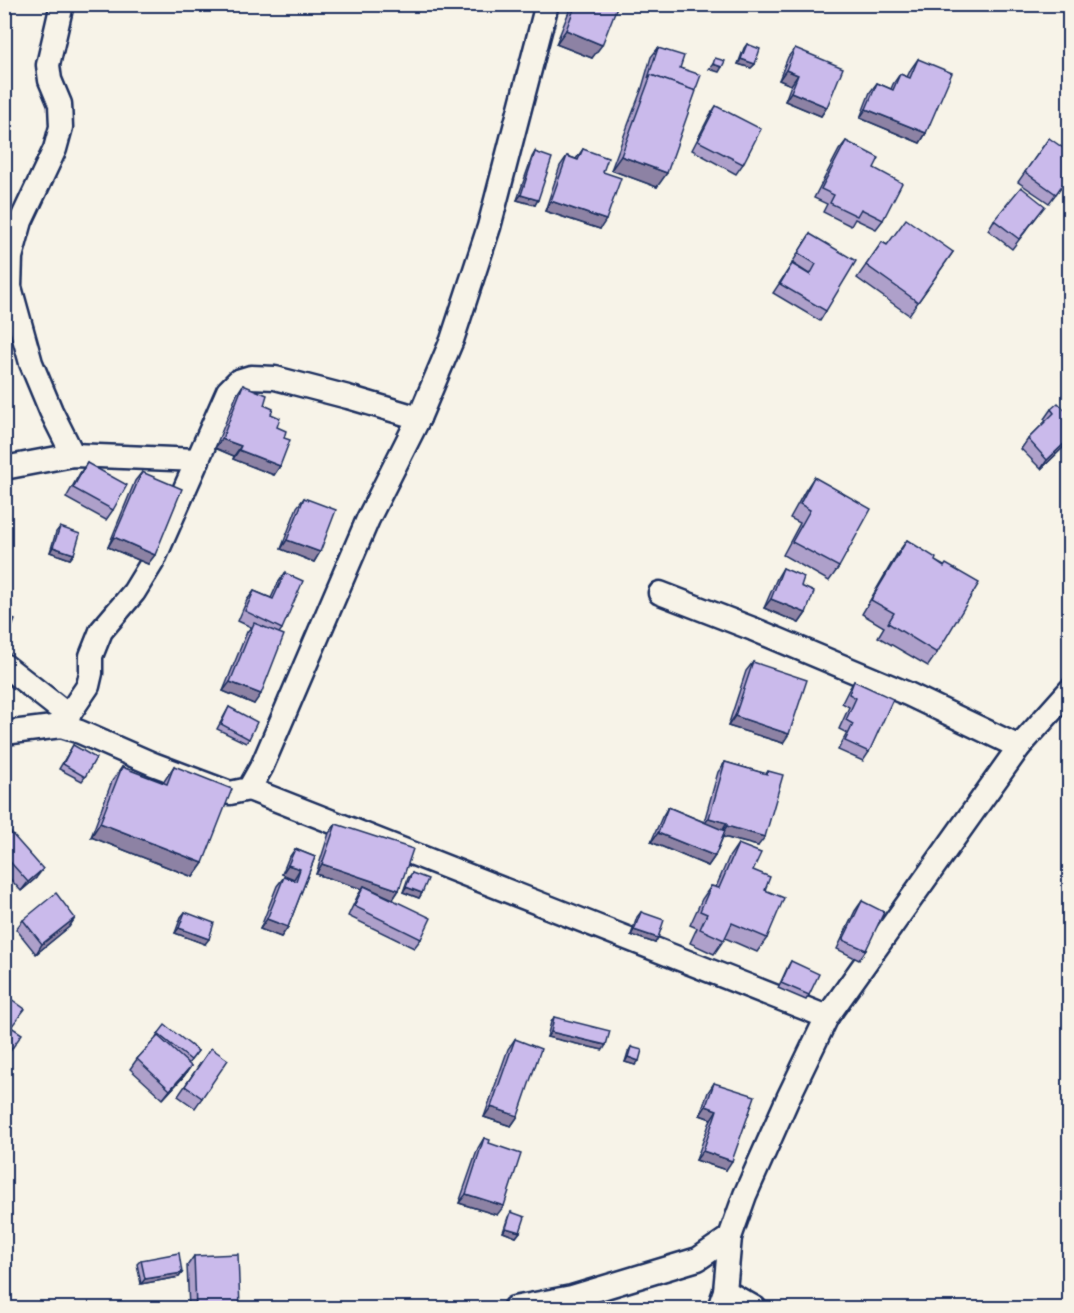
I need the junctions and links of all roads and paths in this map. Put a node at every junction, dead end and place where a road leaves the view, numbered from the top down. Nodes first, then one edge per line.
1 (62, 4) edge
2 (547, 4) edge
3 (419, 418) junction
4 (73, 455) junction
5 (198, 460) junction
6 (4, 468) edge
7 (660, 593) dead end
8 (4, 665) edge
9 (1070, 690) edge
10 (65, 721) junction
11 (4, 732) edge
12 (1019, 747) junction
13 (249, 789) junction
14 (827, 1017) junction
15 (730, 1237) junction
16 (722, 1300) edge
17 (514, 1308) edge
18 (755, 1308) edge

1 - 4 street
2 - 3 street
3 - 5 street
3 - 13 street
4 - 5 street
4 - 6 street
5 - 10 street
7 - 12 street
8 - 10 street
9 - 12 street
10 - 11 street
10 - 13 street
12 - 14 street
13 - 14 street
14 - 15 street
15 - 16 street
15 - 17 street
16 - 18 street

